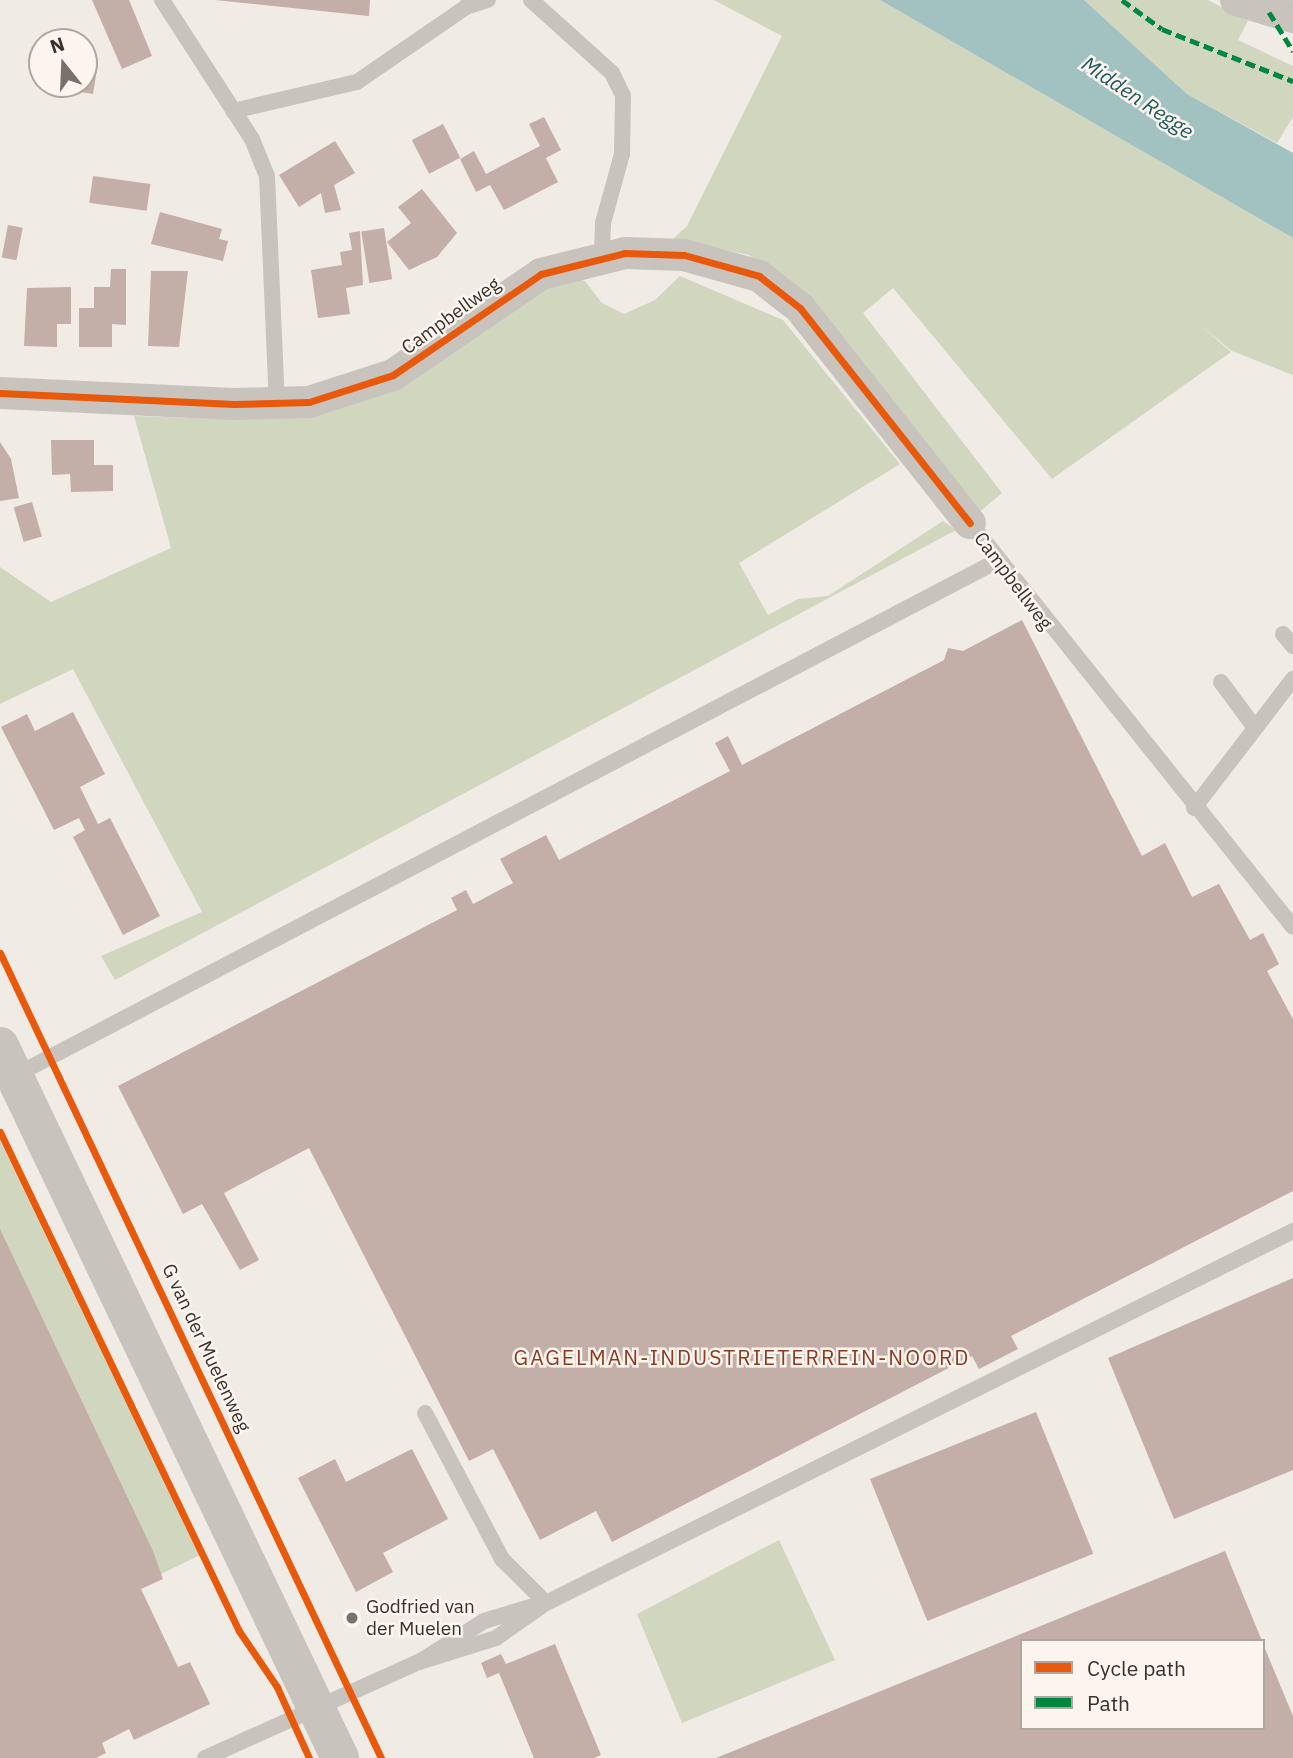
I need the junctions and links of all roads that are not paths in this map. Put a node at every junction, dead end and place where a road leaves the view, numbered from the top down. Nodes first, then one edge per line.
1 (162, 0) edge
2 (488, 0) edge
3 (531, 0) edge
4 (1236, 0) edge
5 (1293, 17) edge
6 (233, 111) junction
7 (602, 256) junction
8 (0, 393) edge
9 (277, 403) junction
10 (970, 523) joint
11 (995, 562) junction
12 (1293, 679) edge
13 (1221, 682) dead end
14 (1255, 728) junction
15 (1194, 808) junction
16 (1293, 927) edge
17 (5, 1068) edge
18 (1293, 1231) edge
19 (425, 1413) dead end
20 (546, 1602) junction
21 (315, 1708) junction
22 (205, 1758) edge
23 (340, 1758) edge

1 - 6 lane
2 - 6 lane
3 - 7 lane
4 - 5 street
6 - 9 lane
7 - 9 street, Campbellweg
7 - 10 street, Campbellweg
8 - 9 street, Campbellweg
10 - 11 lane, Campbellweg
11 - 15 lane, Campbellweg
11 - 17 lane
12 - 14 lane
13 - 14 lane
14 - 15 lane
15 - 16 lane, Campbellweg
17 - 21 street
18 - 20 lane
19 - 20 lane
20 - 21 lane
21 - 22 lane
21 - 23 street

